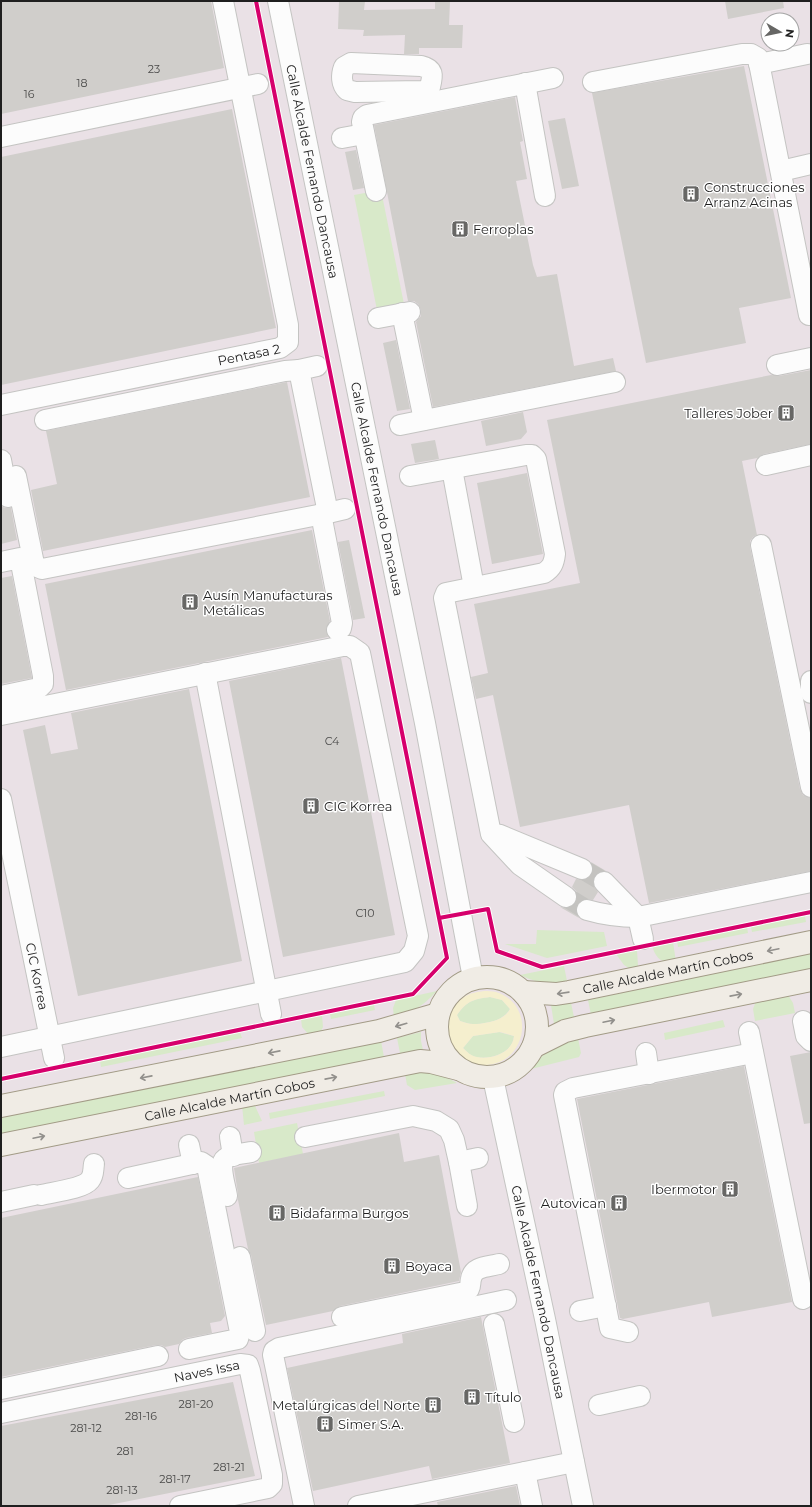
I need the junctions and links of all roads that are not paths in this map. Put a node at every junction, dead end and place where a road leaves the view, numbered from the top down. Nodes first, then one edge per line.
1 (223, 1) edge
2 (278, 1) edge
3 (807, 54) dead end
4 (759, 64) junction
5 (553, 78) dead end
6 (593, 82) dead end
7 (525, 84) junction
8 (250, 86) junction
9 (364, 134) junction
10 (1, 138) edge
11 (342, 138) dead end
12 (811, 164) edge
13 (781, 171) junction
14 (376, 191) dead end
15 (545, 196) dead end
16 (809, 315) dead end
17 (378, 318) dead end
18 (811, 358) edge
19 (777, 365) dead end
20 (615, 382) dead end
21 (1, 405) edge
22 (44, 420) dead end
23 (424, 420) junction
24 (400, 425) dead end
25 (811, 455) edge
26 (1, 460) edge
27 (766, 465) dead end
28 (452, 469) junction
29 (16, 476) dead end
30 (410, 476) dead end
31 (331, 512) junction
32 (762, 545) dead end
33 (20, 558) junction
34 (1, 562) edge
35 (474, 587) junction
36 (337, 630) dead end
37 (205, 673) junction
38 (811, 681) edge
39 (811, 693) edge
40 (1, 696) edge
41 (1, 715) edge
42 (811, 787) edge
43 (1, 799) edge
44 (486, 834) junction
45 (582, 869) tunnel mouth
46 (604, 882) tunnel mouth
47 (811, 882) edge
48 (566, 896) tunnel mouth
49 (587, 910) tunnel mouth
50 (638, 917) junction
51 (643, 939) dead end
52 (811, 942) edge
53 (474, 978) junction
54 (811, 980) edge
55 (267, 991) junction
56 (523, 992) junction
57 (271, 1014) dead end
58 (438, 1014) junction
59 (803, 1021) dead end
60 (750, 1032) dead end
61 (50, 1037) junction
62 (811, 1041) edge
63 (1, 1047) edge
64 (533, 1047) junction
65 (646, 1053) dead end
66 (753, 1053) junction
67 (54, 1058) dead end
68 (458, 1068) junction
69 (649, 1074) junction
70 (493, 1078) junction
71 (1, 1106) edge
72 (230, 1137) dead end
73 (305, 1137) dead end
74 (1, 1145) edge
75 (189, 1145) dead end
76 (478, 1158) dead end
77 (458, 1162) junction
78 (94, 1164) dead end
79 (193, 1164) junction
80 (128, 1178) dead end
81 (2, 1198) edge
82 (467, 1206) dead end
83 (499, 1264) dead end
84 (803, 1299) dead end
85 (506, 1300) dead end
86 (606, 1306) junction
87 (580, 1311) dead end
88 (342, 1317) dead end
89 (494, 1324) dead end
90 (255, 1331) dead end
91 (628, 1332) dead end
92 (189, 1349) dead end
93 (158, 1356) dead end
94 (1, 1389) edge
95 (640, 1396) dead end
96 (599, 1405) dead end
97 (1, 1414) edge
98 (514, 1422) dead end
99 (574, 1462) junction
100 (525, 1472) junction
101 (180, 1506) edge
102 (304, 1506) edge
103 (358, 1506) edge
104 (532, 1506) edge
105 (583, 1506) edge

1 - 8 street, Pentasa 2
2 - 53 street, Calle Alcalde Fernando Dancausa
3 - 4 street
4 - 6 street
4 - 13 street
5 - 7 street
7 - 9 street
7 - 15 street
8 - 10 street
8 - 21 street, Pentasa 2
9 - 11 street
9 - 14 street
12 - 13 street
13 - 16 street
17 - 23 street
18 - 19 street
20 - 23 street
22 - 31 street
23 - 24 street
25 - 27 street
26 - 33 street
28 - 30 street
28 - 35 street
28 - 35 street
29 - 31 street
31 - 36 street
32 - 42 street
33 - 34 street
33 - 40 street
35 - 44 street
37 - 41 street
37 - 55 street
37 - 55 street
38 - 39 street
43 - 61 street, CIC Korrea
44 - 45 street
44 - 48 street
46 - 50 street
47 - 50 street
49 - 50 street
50 - 51 street
52 -> 56 main road, Calle Alcalde Martín Cobos
53 - 56 main road
53 - 58 main road
64 -> 54 main road
55 - 57 street
55 - 61 street
56 - 64 main road
58 - 68 main road
58 -> 71 main road
59 - 62 street
60 - 66 street
61 - 63 street
61 - 67 street, CIC Korrea
64 - 70 main road
65 - 69 street
66 - 69 street
66 - 84 street
68 - 70 main road
74 -> 68 main road, Calle Alcalde Martín Cobos
69 - 86 street
70 - 99 street, Calle Alcalde Fernando Dancausa
72 - 90 street
73 - 77 street
75 - 79 street
76 - 77 street
77 - 82 street
78 - 81 street
79 - 80 street
79 - 92 street
83 - 88 street
85 - 102 street
86 - 87 street
86 - 91 street
89 - 98 street
93 - 94 street
95 - 96 street
97 - 101 street, Naves Issa
99 - 100 street
99 - 105 street, Calle Alcalde Fernando Dancausa
100 - 103 street
100 - 104 street

